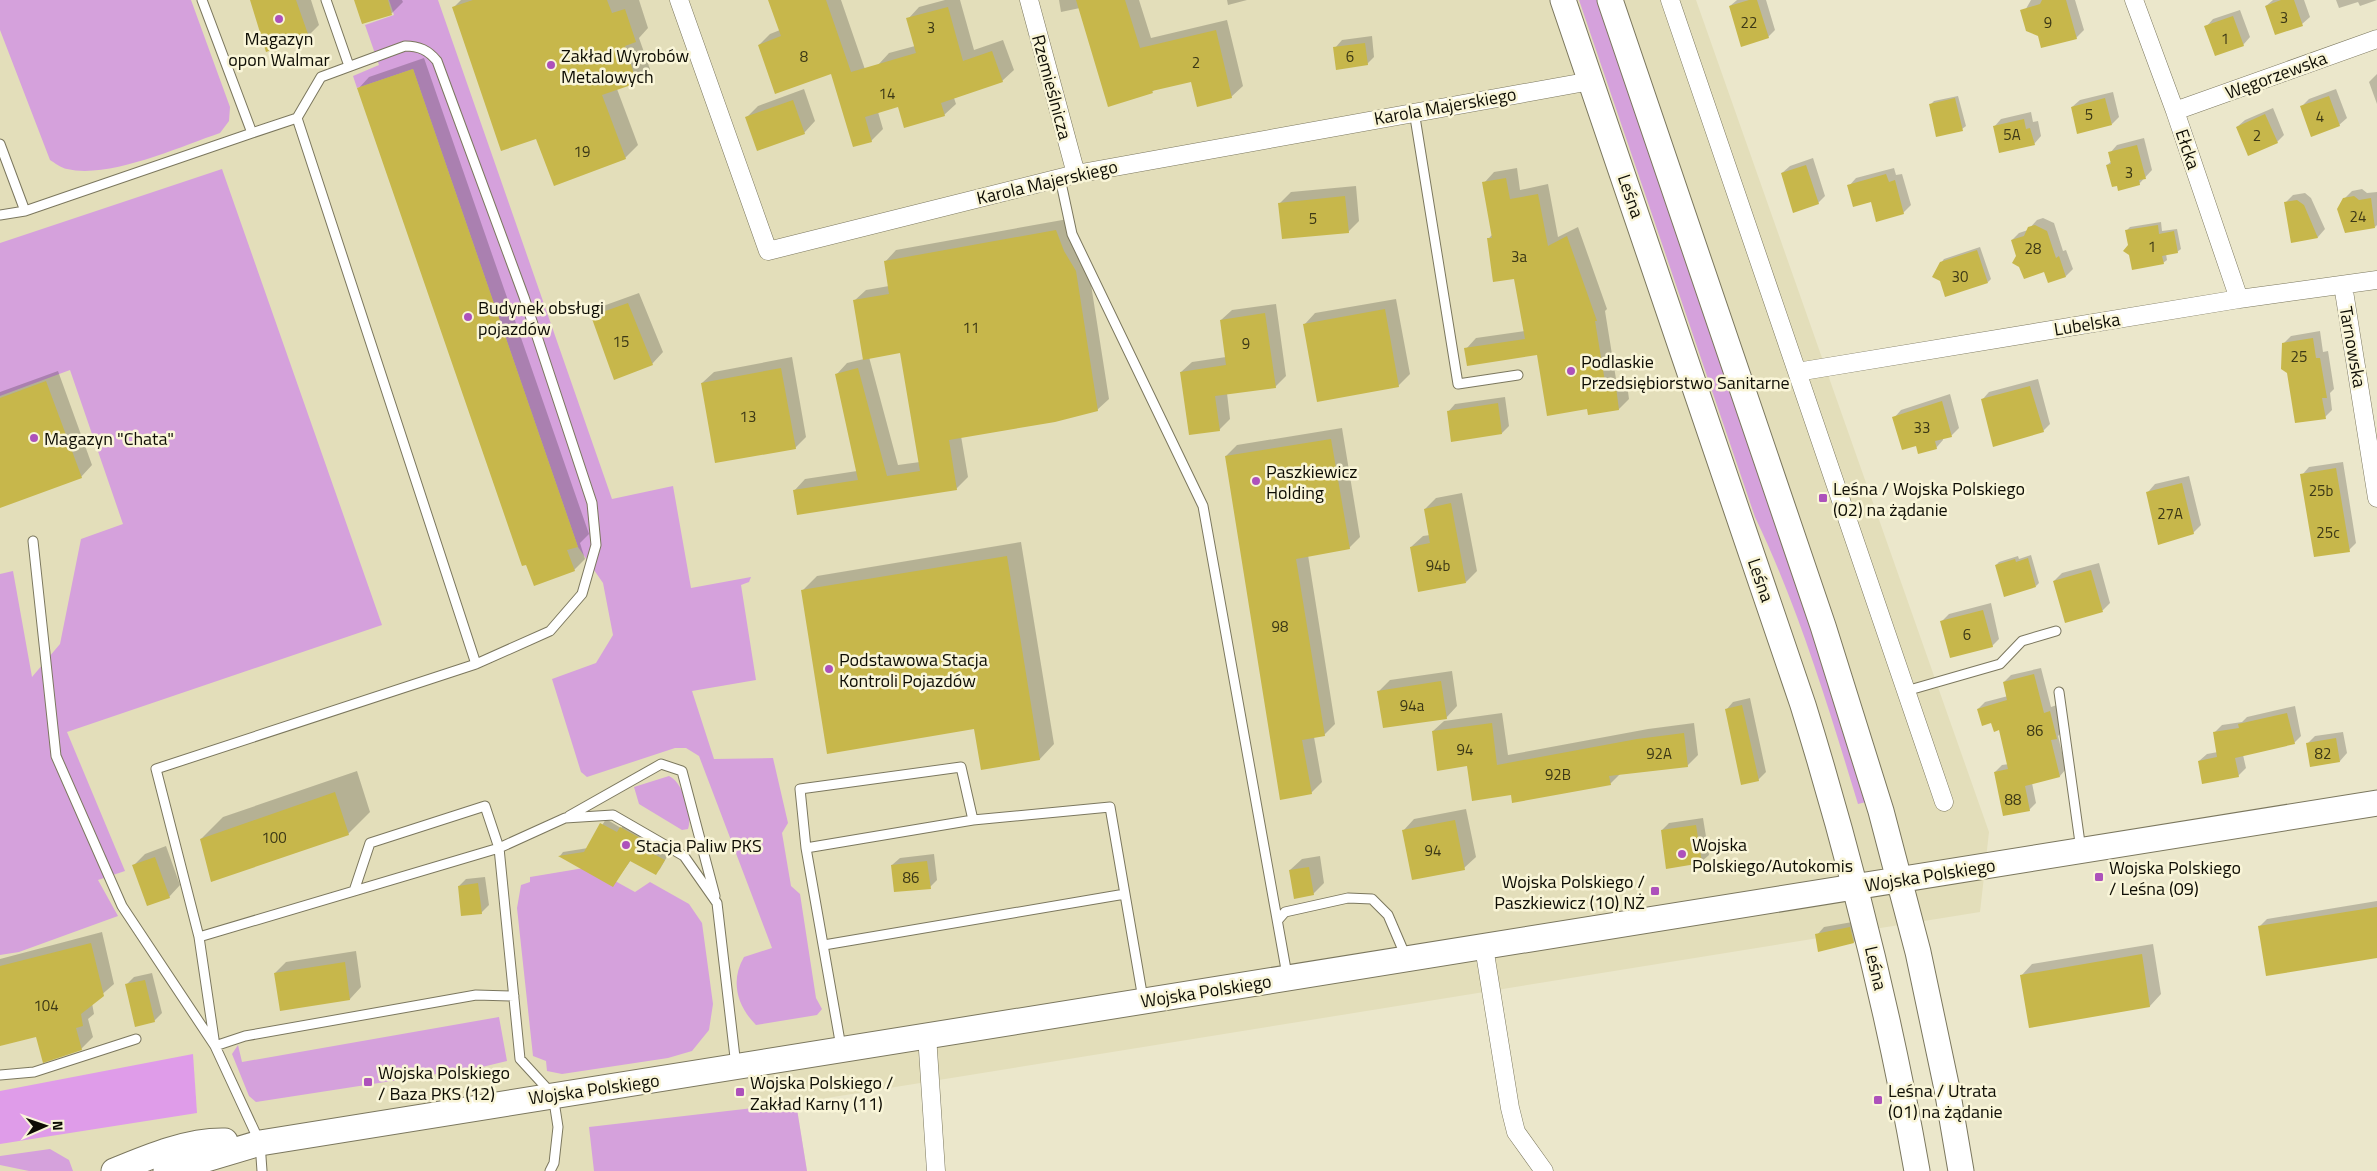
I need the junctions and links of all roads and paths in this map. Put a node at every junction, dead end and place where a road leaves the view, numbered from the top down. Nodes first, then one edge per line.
1 (202, 0) edge
2 (326, 0) edge
3 (679, 0) edge
4 (1029, 0) edge
5 (1563, 0) edge
6 (1610, 0) edge
7 (1670, 0) edge
8 (2134, 0) edge
9 (2377, 39) edge
10 (349, 66) junction
11 (1591, 81) junction
12 (1414, 111) junction
13 (2175, 111) junction
14 (297, 118) junction
15 (252, 133) junction
16 (0, 144) edge
17 (1068, 176) junction
18 (25, 211) junction
19 (0, 215) edge
20 (2377, 280) edge
21 (2342, 285) junction
22 (2238, 300) junction
23 (1798, 372) junction
24 (1518, 375) dead end
25 (2377, 498) edge
26 (33, 541) dead end
27 (2056, 631) dead end
28 (476, 664) junction
29 (1906, 691) junction
30 (2058, 692) dead end
31 (1944, 802) dead end
32 (2377, 803) edge
33 (565, 818) junction
34 (973, 820) junction
35 (499, 848) junction
36 (806, 848) junction
37 (2081, 850) junction
38 (1900, 880) junction
39 (1857, 887) junction
40 (354, 891) junction
41 (1125, 894) junction
42 (717, 904) junction
43 (1278, 920) junction
44 (199, 937) junction
45 (824, 945) junction
46 (1484, 947) junction
47 (1407, 959) junction
48 (1287, 978) junction
49 (514, 996) junction
50 (1143, 1001) junction
51 (927, 1035) junction
52 (136, 1039) dead end
53 (215, 1046) junction
54 (841, 1048) junction
55 (736, 1068) junction
56 (0, 1075) edge
57 (553, 1095) junction
58 (260, 1143) junction
59 (114, 1171) edge
60 (166, 1171) edge
61 (262, 1171) edge
62 (550, 1171) edge
63 (936, 1171) edge
64 (1544, 1171) edge
65 (1917, 1171) edge
66 (1961, 1171) edge

1 - 15 lane
2 - 10 lane
3 - 17 street, Karola Majerskiego
4 - 17 street, Rzemieślnicza
5 - 11 main road, Leśna
6 - 38 main road
7 - 23 street
8 - 13 street, Ełcka
9 - 13 street, Węgorzewska
10 - 14 lane
10 - 28 lane
11 - 12 street, Karola Majerskiego
11 - 39 main road, Leśna
12 - 17 street, Karola Majerskiego
12 - 24 lane
13 - 22 street, Ełcka
14 - 15 lane
14 - 28 lane
15 - 18 lane
16 - 18 lane
17 - 43 lane
18 - 19 lane
20 - 21 street, Lubelska
21 - 22 street, Lubelska
21 - 25 street, Tarnowska
22 - 23 street, Lubelska
23 - 29 street
26 - 53 lane
27 - 29 lane
28 - 44 lane
29 - 31 street
30 - 37 lane
32 - 37 main road, Wojska Polskiego
33 - 35 lane
33 - 42 lane
33 - 42 lane
34 - 36 lane
34 - 36 lane
34 - 41 lane
35 - 40 lane
35 - 40 lane
35 - 49 lane
36 - 45 lane
37 - 38 main road, Wojska Polskiego
38 - 39 main road, Wojska Polskiego
38 - 66 main road
39 - 46 main road, Wojska Polskiego
39 - 65 main road, Leśna
40 - 44 lane
41 - 45 lane
41 - 50 lane
42 - 55 lane
43 - 47 lane
43 - 48 lane
44 - 53 lane
45 - 54 lane
46 - 47 main road, Wojska Polskiego
46 - 64 street
47 - 48 main road, Wojska Polskiego
48 - 50 main road, Wojska Polskiego
49 - 53 lane
49 - 57 lane
50 - 51 main road, Wojska Polskiego
51 - 54 main road, Wojska Polskiego
51 - 63 street
52 - 56 lane
53 - 58 lane
54 - 55 main road, Wojska Polskiego
55 - 57 main road, Wojska Polskiego
57 - 58 main road, Wojska Polskiego
57 - 62 lane
58 - 59 main road, Wojska Polskiego
58 - 60 main road, Wojska Polskiego
58 - 61 lane

